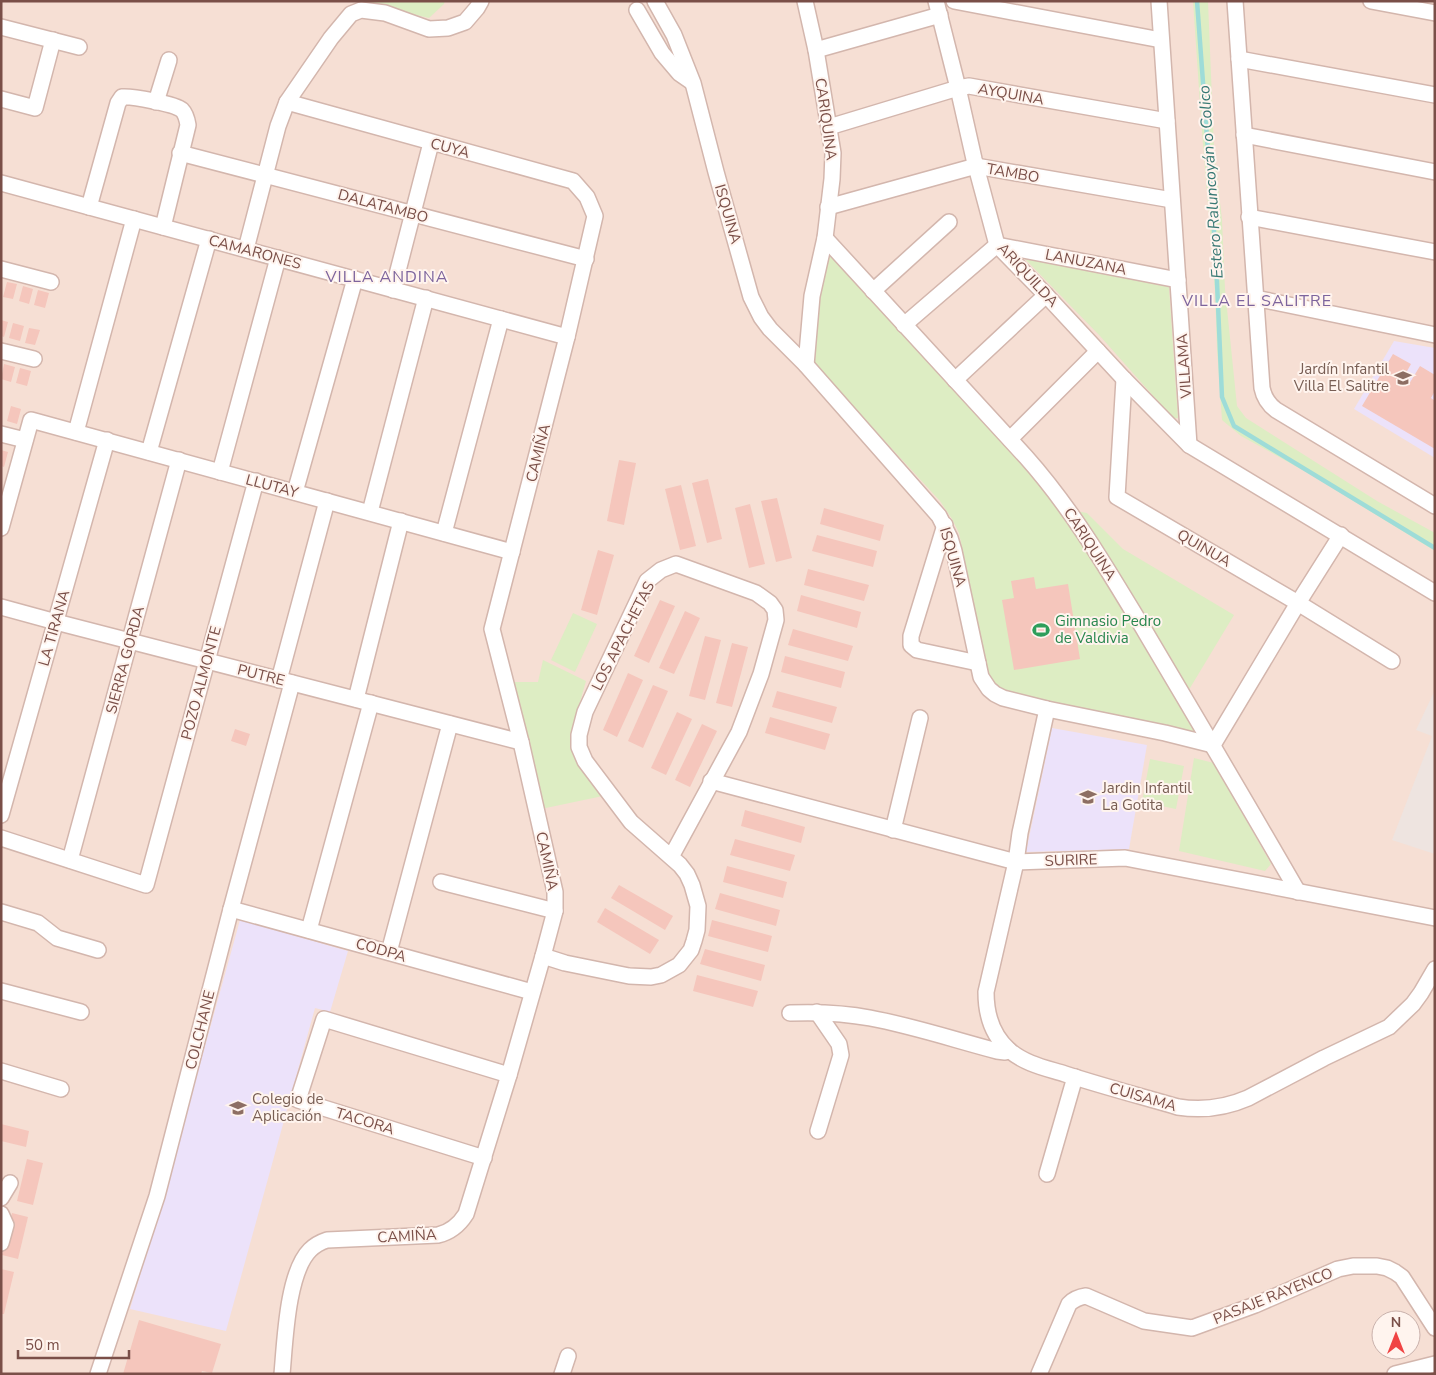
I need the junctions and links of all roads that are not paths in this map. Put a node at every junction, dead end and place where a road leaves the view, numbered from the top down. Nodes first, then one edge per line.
1 (481, 1) edge
2 (655, 1) edge
3 (805, 1) edge
4 (954, 1) edge
5 (1159, 1) edge
6 (1235, 1) edge
7 (1372, 1) edge
8 (938, 8) edge
9 (637, 10) dead end
10 (1435, 13) edge
11 (1, 27) edge
12 (53, 40) junction
13 (1161, 40) junction
14 (79, 47) dead end
15 (816, 50) junction
16 (1239, 59) junction
17 (169, 60) dead end
18 (693, 83) junction
19 (958, 88) junction
20 (1435, 95) edge
21 (1, 99) edge
22 (156, 102) junction
23 (287, 102) junction
24 (1167, 121) junction
25 (829, 127) junction
26 (1244, 136) junction
27 (432, 143) junction
28 (180, 153) junction
29 (976, 166) junction
30 (1435, 172) edge
31 (265, 175) junction
32 (1, 183) edge
33 (1172, 200) junction
34 (89, 207) junction
35 (828, 207) junction
36 (413, 214) junction
37 (595, 216) joint
38 (1250, 217) junction
39 (134, 219) junction
40 (949, 222) dead end
41 (163, 227) junction
42 (824, 238) junction
43 (209, 240) junction
44 (997, 245) junction
45 (246, 249) junction
46 (1435, 252) edge
47 (278, 258) junction
48 (586, 259) junction
49 (1, 269) edge
50 (355, 279) junction
51 (1178, 280) junction
52 (51, 282) dead end
53 (393, 290) junction
54 (873, 291) junction
55 (1046, 294) junction
56 (426, 298) junction
57 (1255, 298) junction
58 (501, 319) junction
59 (904, 324) junction
60 (1435, 334) edge
61 (567, 337) junction
62 (1, 351) edge
63 (1098, 351) junction
64 (34, 359) dead end
65 (806, 365) junction
66 (1124, 379) junction
67 (955, 380) junction
68 (76, 432) junction
69 (1, 434) edge
70 (1010, 439) junction
71 (25, 440) junction
72 (107, 440) junction
73 (1189, 445) junction
74 (149, 452) junction
75 (179, 460) junction
76 (220, 472) junction
77 (256, 481) junction
78 (295, 492) junction
79 (327, 501) junction
80 (1435, 506) edge
81 (370, 512) junction
82 (401, 521) junction
83 (2, 524) edge
84 (945, 525) junction
85 (444, 533) junction
86 (1341, 535) junction
87 (512, 552) junction
88 (1435, 593) edge
89 (1298, 603) junction
90 (1, 607) edge
91 (56, 622) junction
92 (130, 641) junction
93 (207, 661) junction
94 (1392, 661) dead end
95 (978, 663) junction
96 (285, 681) junction
97 (356, 699) junction
98 (371, 703) junction
99 (1046, 709) junction
100 (920, 718) dead end
101 (450, 724) junction
102 (521, 742) junction
103 (1213, 745) junction
104 (711, 781) junction
105 (1, 815) edge
106 (893, 830) junction
107 (1, 838) edge
108 (671, 857) junction
109 (70, 860) junction
110 (1016, 862) junction
111 (441, 882) dead end
112 (1298, 892) junction
113 (231, 909) junction
114 (555, 911) junction
115 (1, 912) edge
116 (1435, 918) edge
117 (309, 930) junction
118 (98, 950) dead end
119 (389, 952) junction
120 (543, 956) junction
121 (1435, 969) edge
122 (1, 990) edge
123 (532, 992) junction
124 (81, 1012) dead end
125 (817, 1012) junction
126 (790, 1013) dead end
127 (1009, 1050) junction
128 (1, 1072) edge
129 (509, 1075) junction
130 (1075, 1077) junction
131 (61, 1089) dead end
132 (818, 1131) dead end
133 (484, 1158) junction
134 (1047, 1174) dead end
135 (10, 1183) dead end
136 (1, 1198) edge
137 (1, 1214) edge
138 (1, 1243) edge
139 (1435, 1328) edge
140 (568, 1356) dead end
141 (1435, 1364) edge
142 (98, 1374) edge
143 (282, 1374) edge
144 (562, 1374) edge
145 (1039, 1374) edge
146 (1395, 1374) edge

1 - 23 street
2 - 18 street, ISQUINA
3 - 15 street, CARIQUINA
4 - 13 street
5 - 13 street, VILLAMA
6 - 16 street
7 - 10 street
8 - 15 street
8 - 19 street, ARIQUILDA
9 - 18 street
11 - 12 street
12 - 14 street
12 - 21 street
13 - 24 street, VILLAMA
15 - 25 street, CARIQUINA
16 - 20 street
16 - 26 street
17 - 22 street
18 - 65 street, ISQUINA
19 - 24 street, AYQUINA
19 - 25 street, AYQUINA
19 - 29 street, ARIQUILDA
22 - 28 street
22 - 34 street
23 - 27 street, CUYA
23 - 31 street
24 - 33 street, VILLAMA
25 - 35 street, CARIQUINA
26 - 30 street
26 - 38 street
27 - 36 street
27 - 37 street, CUYA
28 - 31 street, DALATAMBO
28 - 41 street
29 - 33 street, TAMBO
29 - 35 street, TAMBO
29 - 44 street, ARIQUILDA
31 - 36 street, DALATAMBO
31 - 45 street
32 - 34 street, CAMARONES
33 - 51 street, VILLAMA
34 - 39 street, CAMARONES
35 - 42 street, CARIQUINA
36 - 48 street, DALATAMBO
36 - 53 street
37 - 48 street, CAMIÑA
38 - 46 street
38 - 57 street
39 - 41 street, CAMARONES
39 - 68 street
40 - 54 street
41 - 43 street, CAMARONES
42 - 54 street, CARIQUINA
42 - 65 street, CARIQUINA
43 - 45 street, CAMARONES
43 - 74 street
44 - 51 street, LANUZANA
44 - 55 street, ARIQUILDA
44 - 59 street
45 - 47 street, CAMARONES
47 - 50 street, CAMARONES
47 - 76 street
48 - 61 street, CAMIÑA
49 - 52 street
50 - 53 street, CAMARONES
50 - 78 street
51 - 73 street, VILLAMA
53 - 56 street, CAMARONES
54 - 59 street, CARIQUINA
55 - 63 street, ARIQUILDA
55 - 67 street
56 - 58 street, CAMARONES
56 - 81 street
57 - 60 street
57 - 80 street
58 - 61 street, CAMARONES
58 - 85 street
59 - 67 street, CARIQUINA
61 - 87 street, CAMIÑA
62 - 64 street
63 - 66 street, ARIQUILDA
63 - 70 street
65 - 84 street, ISQUINA
66 - 73 street, ARIQUILDA
66 - 89 street, QUINUA
67 - 70 street, CARIQUINA
68 - 71 street, LLUTAY
68 - 72 street, LLUTAY
69 - 71 street
70 - 103 street, CARIQUINA
71 - 83 street
72 - 74 street, LLUTAY
72 - 91 street, LA TIRANA
73 - 86 street
74 - 75 street, LLUTAY
75 - 76 street, LLUTAY
75 - 92 street, SIERRA GORDA
76 - 77 street, LLUTAY
77 - 78 street, LLUTAY
77 - 93 street, POZO ALMONTE
78 - 79 street, LLUTAY
79 - 81 street, LLUTAY
79 - 96 street, COLCHANE
81 - 82 street, LLUTAY
82 - 85 street, LLUTAY
82 - 97 street
84 - 95 street, ISQUINA
84 - 95 street
85 - 87 street, LLUTAY
86 - 88 street
86 - 89 street
87 - 102 street, CAMIÑA
89 - 94 street, QUINUA
89 - 103 street
90 - 91 street, PUTRE
91 - 92 street, PUTRE
91 - 105 street, LA TIRANA
92 - 93 street, PUTRE
92 - 109 street, SIERRA GORDA
93 - 96 street, PUTRE
93 - 109 street, POZO ALMONTE
95 - 99 street, ISQUINA
96 - 97 street, PUTRE
96 - 113 street, COLCHANE
97 - 98 street, PUTRE
98 - 101 street, PUTRE
98 - 117 street
99 - 103 street, ISQUINA
99 - 110 street, CUISAMA
100 - 106 street
101 - 102 street, PUTRE
101 - 119 street
102 - 114 street, CAMIÑA
103 - 112 street, CARIQUINA
104 - 106 street, SURIRE
104 - 108 street, LOS APACHETAS
104 - 108 street, LOS APACHETAS
106 - 110 street, SURIRE
107 - 109 street
108 - 120 street, LOS APACHETAS
110 - 112 street, SURIRE
110 - 127 street, CUISAMA
111 - 114 street
112 - 116 street, SURIRE
113 - 117 street, CODPA
113 - 142 street, COLCHANE
114 - 120 street, CAMIÑA
115 - 118 street
117 - 119 street, CODPA
119 - 123 street, CODPA
120 - 123 street, CAMIÑA
121 - 130 street, CUISAMA
122 - 124 street
123 - 129 street, CAMIÑA
125 - 126 street
125 - 127 street
125 - 132 street
127 - 130 street, CUISAMA
128 - 131 street
129 - 133 street, CAMIÑA
129 - 133 street, TACORA
130 - 134 street
133 - 143 street, CAMIÑA
135 - 136 street
137 - 138 street
139 - 145 street, PASAJE RAYENCO
140 - 144 street
141 - 146 street

